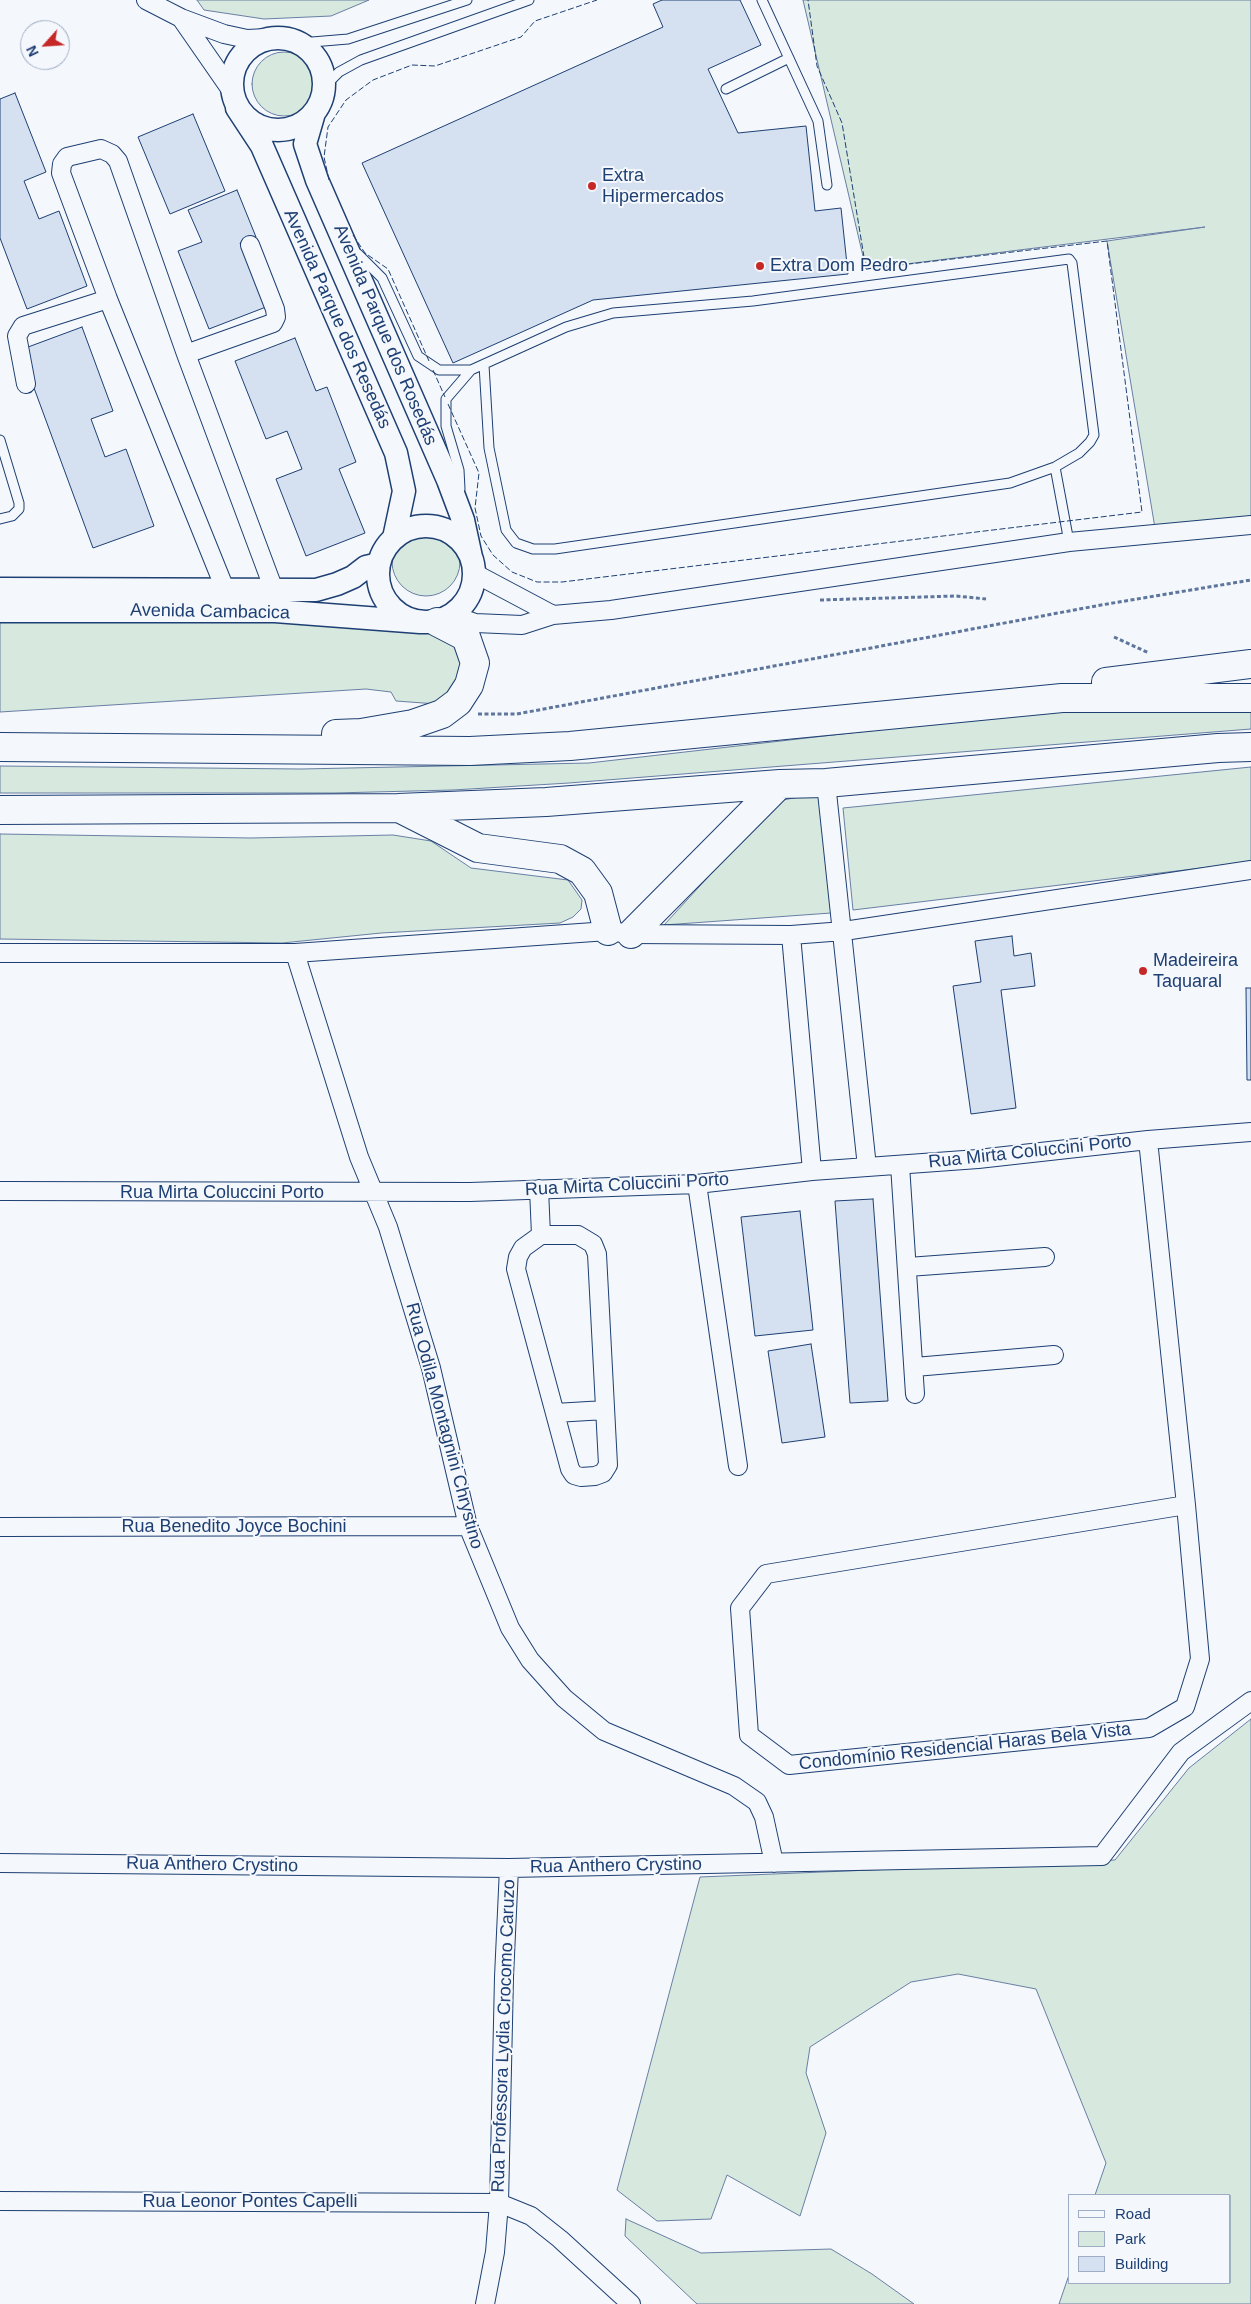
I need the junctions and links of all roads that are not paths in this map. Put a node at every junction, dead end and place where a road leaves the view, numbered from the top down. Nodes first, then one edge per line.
1 (146, 0) edge
2 (467, 0) edge
3 (529, 0) edge
4 (762, 0) edge
5 (173, 10) edge
6 (266, 38) junction
7 (300, 43) junction
8 (789, 58) junction
9 (324, 87) junction
10 (726, 89) dead end
11 (234, 99) junction
12 (314, 113) junction
13 (827, 185) dead end
14 (343, 240) junction
15 (250, 246) dead end
16 (108, 299) junction
17 (186, 354) junction
18 (484, 365) junction
19 (471, 370) junction
20 (26, 384) dead end
21 (0, 440) edge
22 (1055, 467) junction
23 (0, 519) edge
24 (462, 520) junction
25 (1251, 525) edge
26 (394, 538) junction
27 (1070, 542) junction
28 (379, 564) junction
29 (472, 565) junction
30 (0, 589) edge
31 (225, 589) junction
32 (274, 590) junction
33 (0, 611) edge
34 (553, 615) junction
35 (436, 620) junction
36 (1251, 664) edge
37 (1251, 698) edge
38 (934, 709) junction
39 (0, 746) edge
40 (1251, 747) edge
41 (826, 783) junction
42 (780, 784) junction
43 (398, 808) junction
44 (0, 810) edge
45 (1251, 870) edge
46 (844, 931) junction
47 (619, 932) junction
48 (791, 935) junction
49 (0, 953) edge
50 (295, 953) junction
51 (1251, 1132) edge
52 (1148, 1140) junction
53 (900, 1165) junction
54 (868, 1167) junction
55 (812, 1171) junction
56 (697, 1184) junction
57 (539, 1189) junction
58 (0, 1191) edge
59 (373, 1193) junction
60 (541, 1235) junction
61 (1045, 1257) dead end
62 (908, 1267) junction
63 (1054, 1355) dead end
64 (915, 1367) junction
65 (915, 1394) dead end
66 (605, 1410) junction
67 (555, 1413) junction
68 (738, 1466) dead end
69 (1186, 1505) junction
70 (468, 1526) junction
71 (0, 1527) edge
72 (1251, 1701) edge
73 (0, 1863) edge
74 (774, 1864) junction
75 (510, 1868) junction
76 (0, 2201) edge
77 (499, 2203) junction
78 (485, 2304) edge
79 (631, 2304) edge

1 - 5 street
2 - 7 lane
3 - 9 lane
4 - 8 lane
5 - 6 street
5 - 11 street
6 - 7 street
6 - 11 street
7 - 9 street
8 - 10 lane
8 - 13 lane
9 - 12 street
11 - 12 street
11 - 26 street, Avenida Parque dos Resedás
12 - 14 street, Avenida Parque dos Rosedás
14 - 19 lane
14 - 24 street, Avenida Parque dos Rosedás
15 - 17 street
16 - 17 street
16 - 20 street
16 - 31 street
17 - 32 street
18 - 19 lane
18 - 22 lane
18 - 22 lane
19 - 24 lane
21 - 23 lane
22 - 27 lane
24 - 29 street, Avenida Parque dos Rosedás
25 - 27 street
26 - 28 street
26 - 29 street
27 - 34 street
28 - 32 street, Avenida Cambacica
28 - 35 street
29 - 34 street
29 - 35 street
30 - 31 street, Avenida Cambacica
31 - 32 street, Avenida Cambacica
33 - 35 street, Avenida Cambacica
34 - 35 street
35 - 39 highway
36 - 38 highway
37 - 38 highway
38 - 39 highway
40 - 41 highway
41 - 42 highway
41 - 46 street
42 - 43 highway
42 - 47 highway
43 - 44 highway
43 - 47 highway
45 - 46 street
46 - 48 street
46 - 54 street
47 - 48 street
47 - 50 street
48 - 55 street
49 - 50 street
50 - 59 street, Rua Odila Montagnini Chrystino
51 - 52 street, Rua Mirta Coluccini Porto
52 - 53 street, Rua Mirta Coluccini Porto
52 - 69 street, Condomínio Residencial Haras Bela Vista
53 - 54 street, Rua Mirta Coluccini Porto
53 - 62 street
54 - 55 street, Rua Mirta Coluccini Porto
55 - 56 street, Rua Mirta Coluccini Porto
56 - 57 street, Rua Mirta Coluccini Porto
56 - 68 street
57 - 59 street, Rua Mirta Coluccini Porto
57 - 60 street
58 - 59 street, Rua Mirta Coluccini Porto
59 - 70 street, Rua Odila Montagnini Chrystino
60 - 66 street
60 - 67 street
61 - 62 street
62 - 64 street
63 - 64 street
64 - 65 street
66 - 67 street
66 - 67 street
69 - 69 street, Condomínio Residencial Haras Bela Vista
70 - 71 street, Rua Benedito Joyce Bochini
70 - 74 street, Rua Odila Montagnini Chrystino
72 - 74 street, Rua Anthero Crystino
73 - 75 street, Rua Anthero Crystino
74 - 75 street, Rua Anthero Crystino
75 - 77 street, Rua Professora Lydia Crocomo Caruzo
76 - 77 street, Rua Leonor Pontes Capelli
77 - 78 street, Rua Professora Lydia Crocomo Caruzo
77 - 79 street

